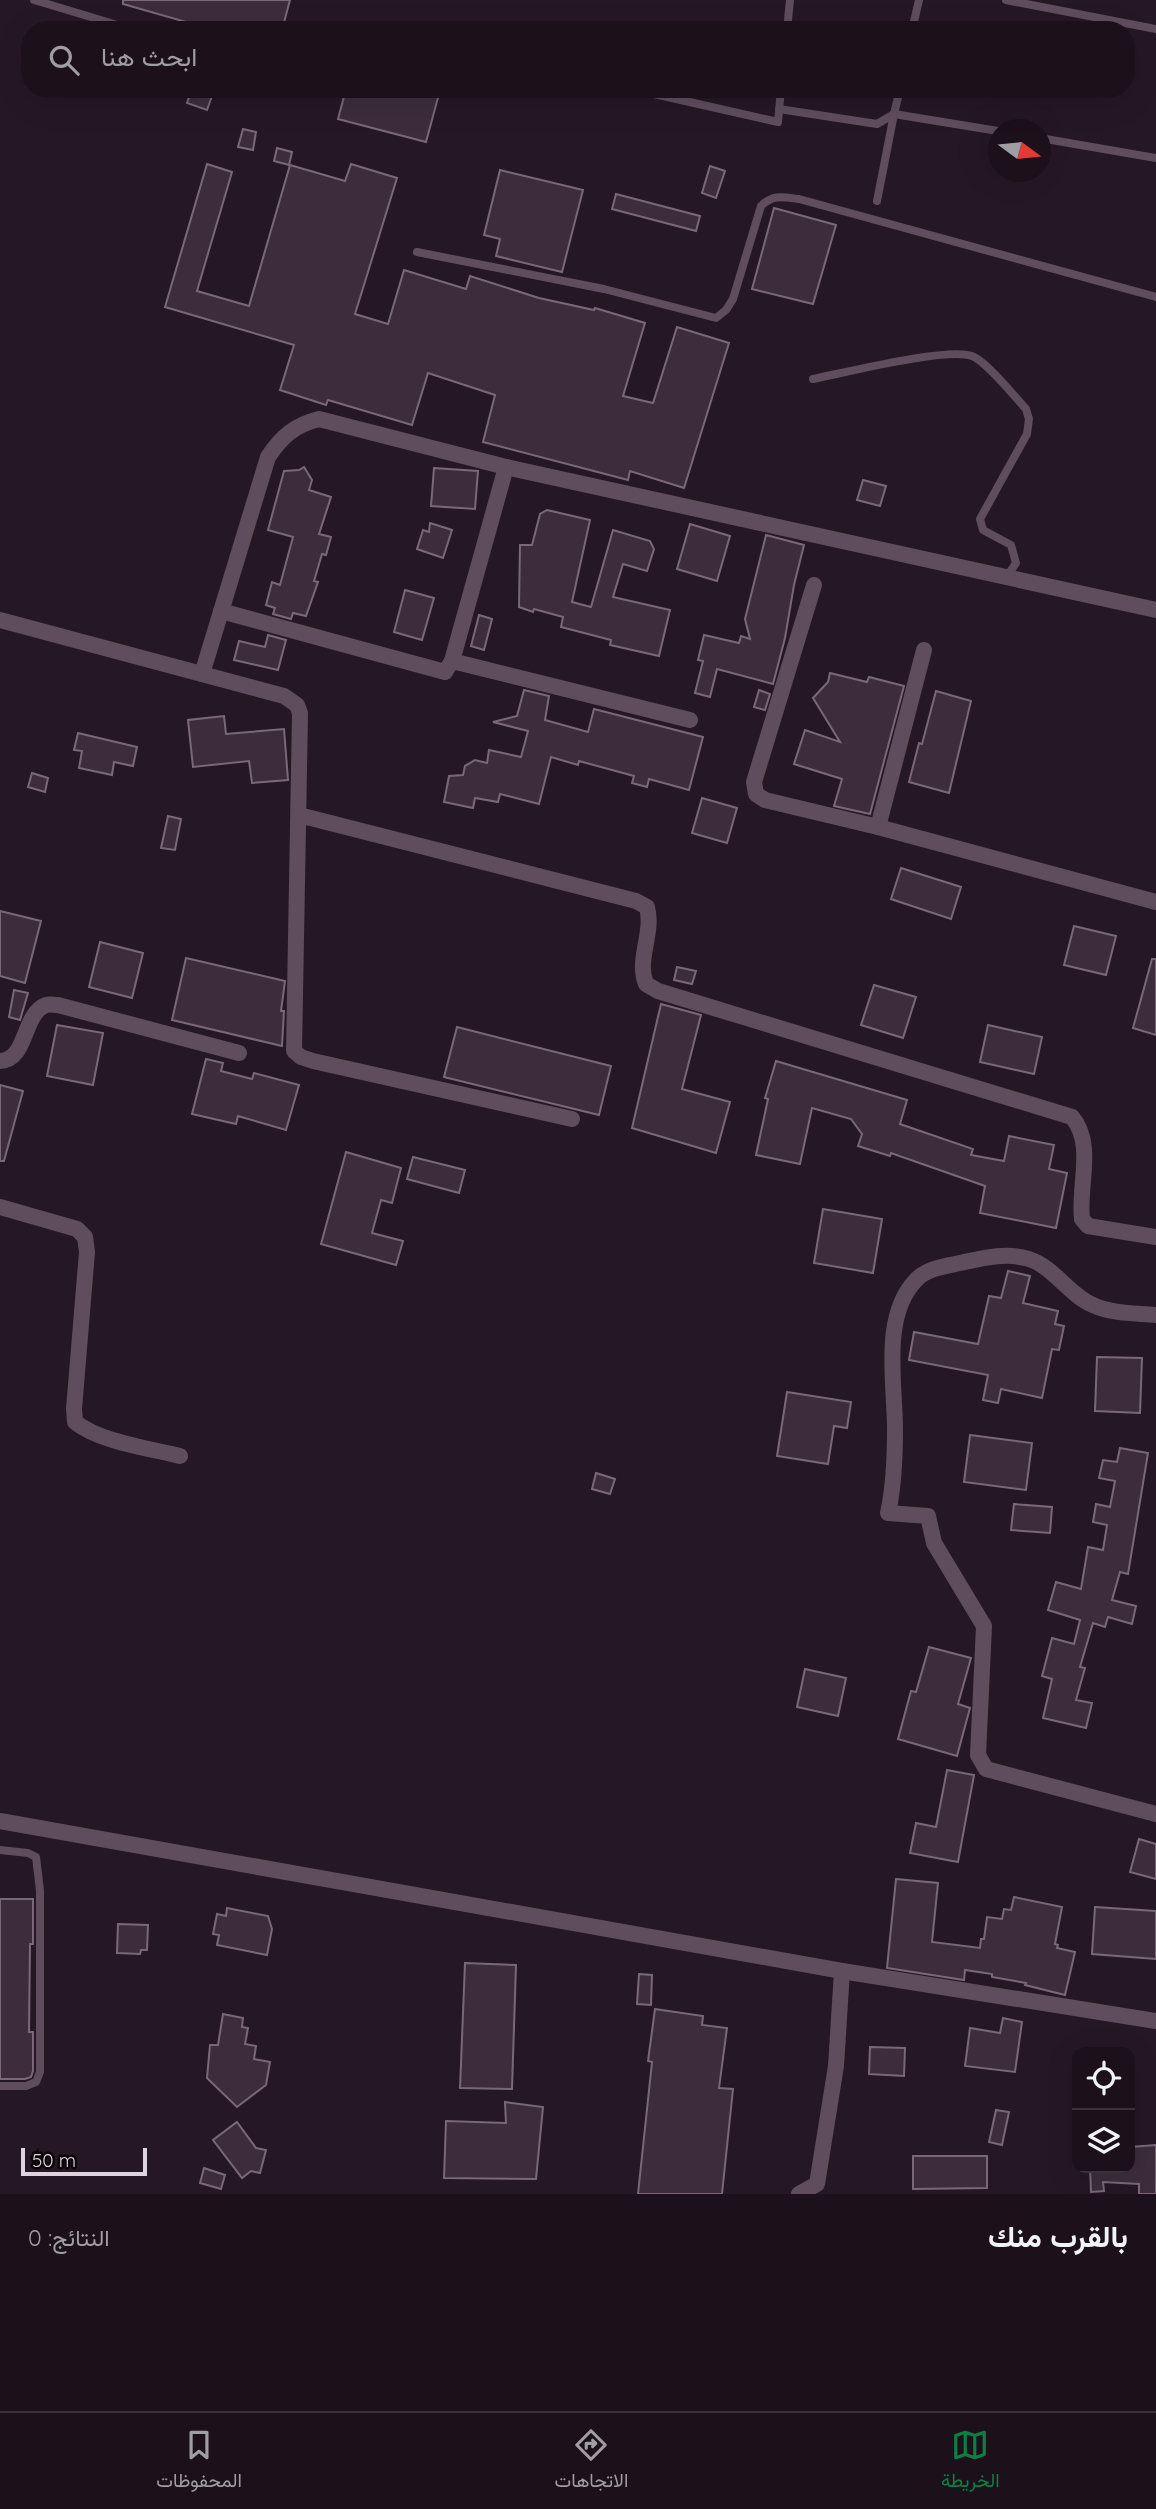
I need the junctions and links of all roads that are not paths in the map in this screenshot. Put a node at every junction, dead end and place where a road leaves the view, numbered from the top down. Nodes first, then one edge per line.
1 (34, 0) edge
2 (790, 0) edge
3 (919, 0) edge
4 (1006, 0) edge
5 (104, 21) edge
6 (788, 21) edge
7 (914, 21) edge
8 (1115, 21) edge
9 (1135, 25) edge
10 (1156, 29) edge
11 (672, 98) edge
12 (780, 98) edge
13 (898, 98) edge
14 (779, 109) junction
15 (894, 114) junction
16 (988, 129) edge
17 (1051, 140) edge
18 (1156, 158) edge
19 (877, 201) dead end
20 (417, 252) dead end
21 (1156, 297) edge
22 (813, 379) dead end
23 (506, 467) junction
24 (1006, 578) junction
25 (814, 585) dead end
26 (1156, 610) edge
27 (221, 611) junction
28 (0, 620) edge
29 (924, 650) dead end
30 (452, 661) junction
31 (202, 674) junction
32 (690, 720) dead end
33 (299, 815) junction
34 (878, 827) junction
35 (1156, 902) edge
36 (239, 1053) dead end
37 (0, 1061) edge
38 (572, 1119) dead end
39 (0, 1207) edge
40 (1156, 1237) edge
41 (1156, 1315) edge
42 (180, 1456) dead end
43 (1156, 1814) edge
44 (0, 1821) edge
45 (0, 1850) edge
46 (842, 1970) junction
47 (1156, 2021) edge
48 (0, 2086) edge
49 (799, 2194) edge

1 - 5 lane
2 - 6 lane
3 - 7 lane
4 - 8 lane
9 - 10 lane
11 - 14 lane
12 - 14 lane
13 - 15 lane
14 - 15 lane
15 - 16 lane
15 - 19 lane
17 - 18 lane
20 - 21 lane
22 - 24 lane
23 - 24 street
23 - 27 street
23 - 30 street
24 - 26 street
25 - 34 street
27 - 30 street
27 - 31 street
28 - 31 street
29 - 34 street
30 - 32 street
31 - 33 street
33 - 38 street
33 - 40 street
34 - 35 street
36 - 37 street
39 - 42 street
41 - 43 street
44 - 46 street
45 - 48 lane
46 - 47 street
46 - 49 street

